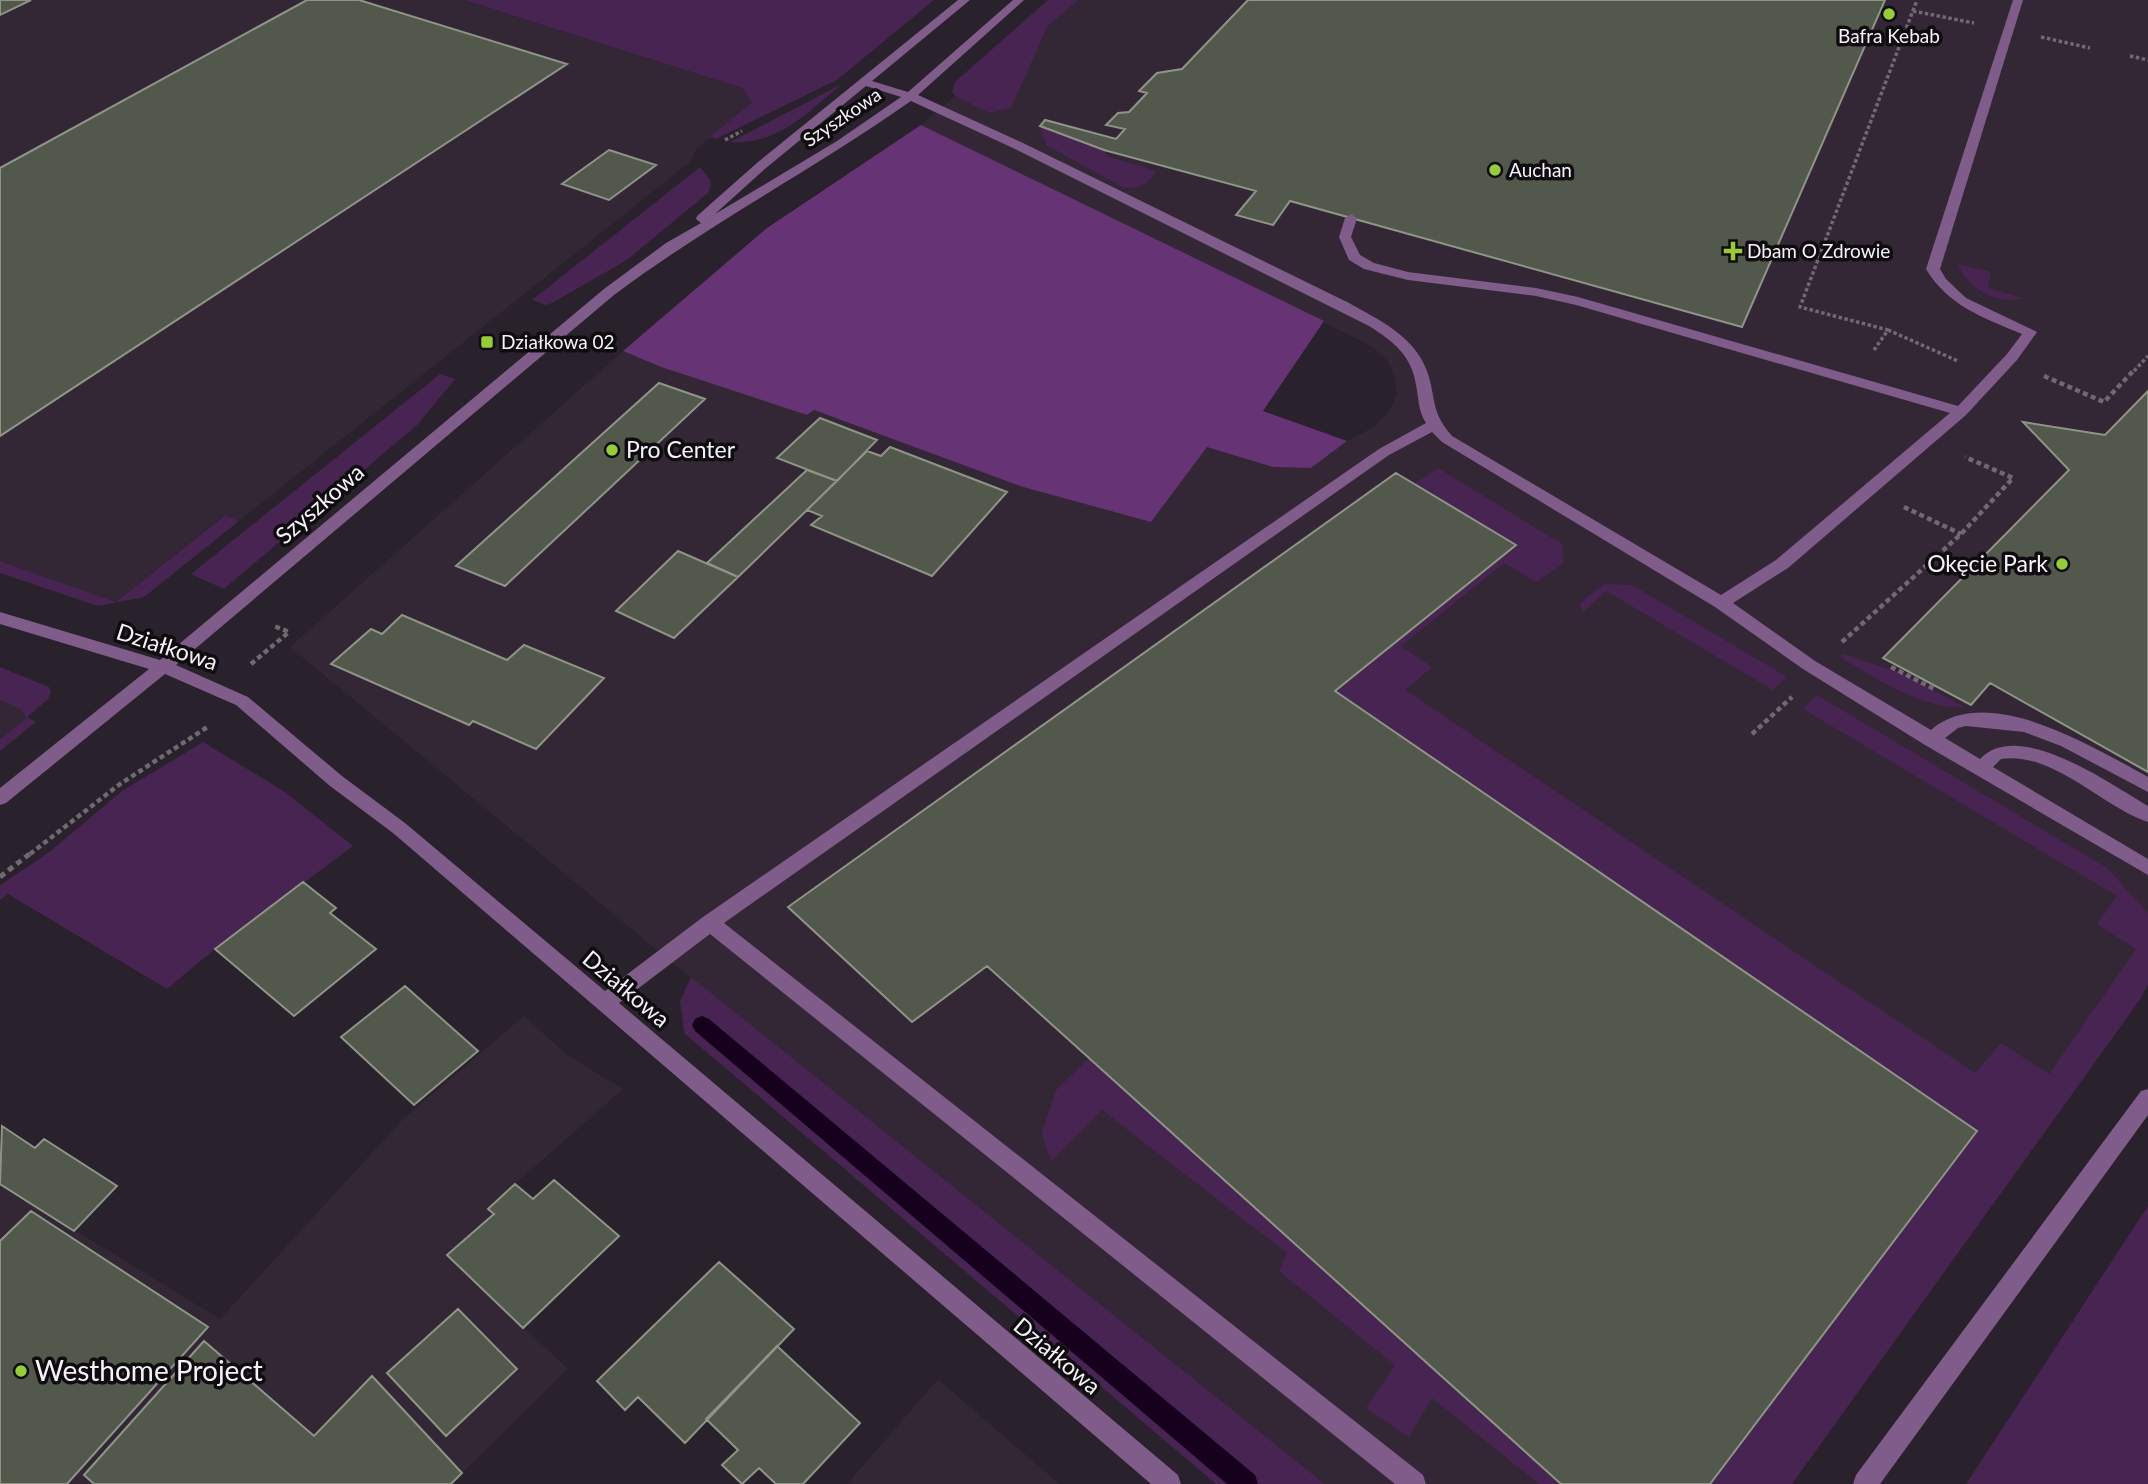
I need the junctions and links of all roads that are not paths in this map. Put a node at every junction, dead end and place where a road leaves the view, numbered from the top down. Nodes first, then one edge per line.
1 (965, 0) edge
2 (1019, 0) edge
3 (2018, 0) edge
4 (867, 83) junction
5 (910, 96) junction
6 (1351, 218) dead end
7 (671, 246) junction
8 (1961, 412) junction
9 (1433, 425) junction
10 (1721, 603) junction
11 (0, 618) edge
12 (163, 667) junction
13 (1931, 740) junction
14 (1981, 768) junction
15 (2148, 785) edge
16 (0, 798) edge
17 (2148, 815) edge
18 (2148, 868) edge
19 (710, 923) junction
20 (604, 1003) junction
21 (2148, 1098) edge
22 (1169, 1484) edge
23 (1414, 1484) edge
24 (1865, 1484) edge

1 - 4 street, Szyszkowa
2 - 5 street, Szyszkowa
3 - 8 street
4 - 5 street
4 - 7 street, Szyszkowa
5 - 7 street, Szyszkowa
5 - 9 street
6 - 8 street
7 - 12 street, Szyszkowa
8 - 10 street
9 - 10 street
9 - 19 street
10 - 13 street
11 - 12 street, Działkowa
12 - 16 street, Szyszkowa
12 - 20 street, Działkowa
13 - 14 street
13 - 15 street
14 - 17 street
14 - 18 street
19 - 20 street
19 - 23 street
20 - 22 street, Działkowa
21 - 24 street

